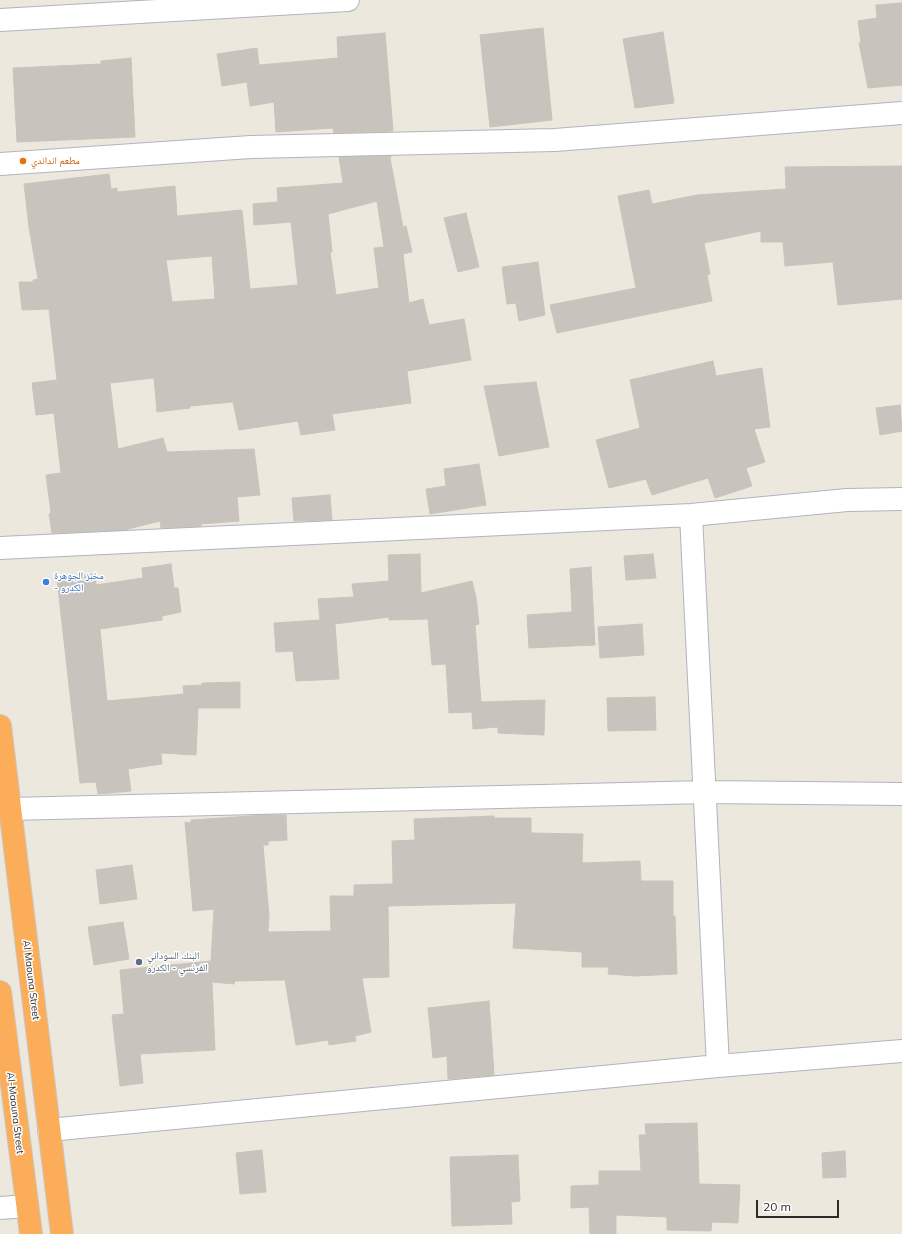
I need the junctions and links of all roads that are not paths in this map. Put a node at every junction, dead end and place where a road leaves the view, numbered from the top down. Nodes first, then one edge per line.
1 (348, 0) edge
2 (0, 20) edge
3 (902, 113) edge
4 (0, 164) edge
5 (902, 499) edge
6 (691, 515) junction
7 (0, 548) edge
8 (0, 726) edge
9 (705, 792) junction
10 (902, 794) edge
11 (10, 808) junction
12 (0, 992) edge
13 (902, 1051) edge
14 (718, 1066) junction
15 (49, 1130) junction
16 (27, 1206) junction
17 (0, 1208) edge
18 (30, 1234) edge
19 (62, 1234) edge

1 - 2 street
3 - 4 street
5 - 6 street
6 - 7 street
6 - 9 street
8 - 11 highway, Al Maouna Street
9 - 10 street
9 - 11 street
9 - 14 street
11 - 15 highway, Al Maouna Street
12 - 16 highway, Al-Maouna Street
13 - 14 street
14 - 15 street
15 - 19 highway, Al Maouna Street
16 - 17 street
16 - 18 highway, Al-Maouna Street

